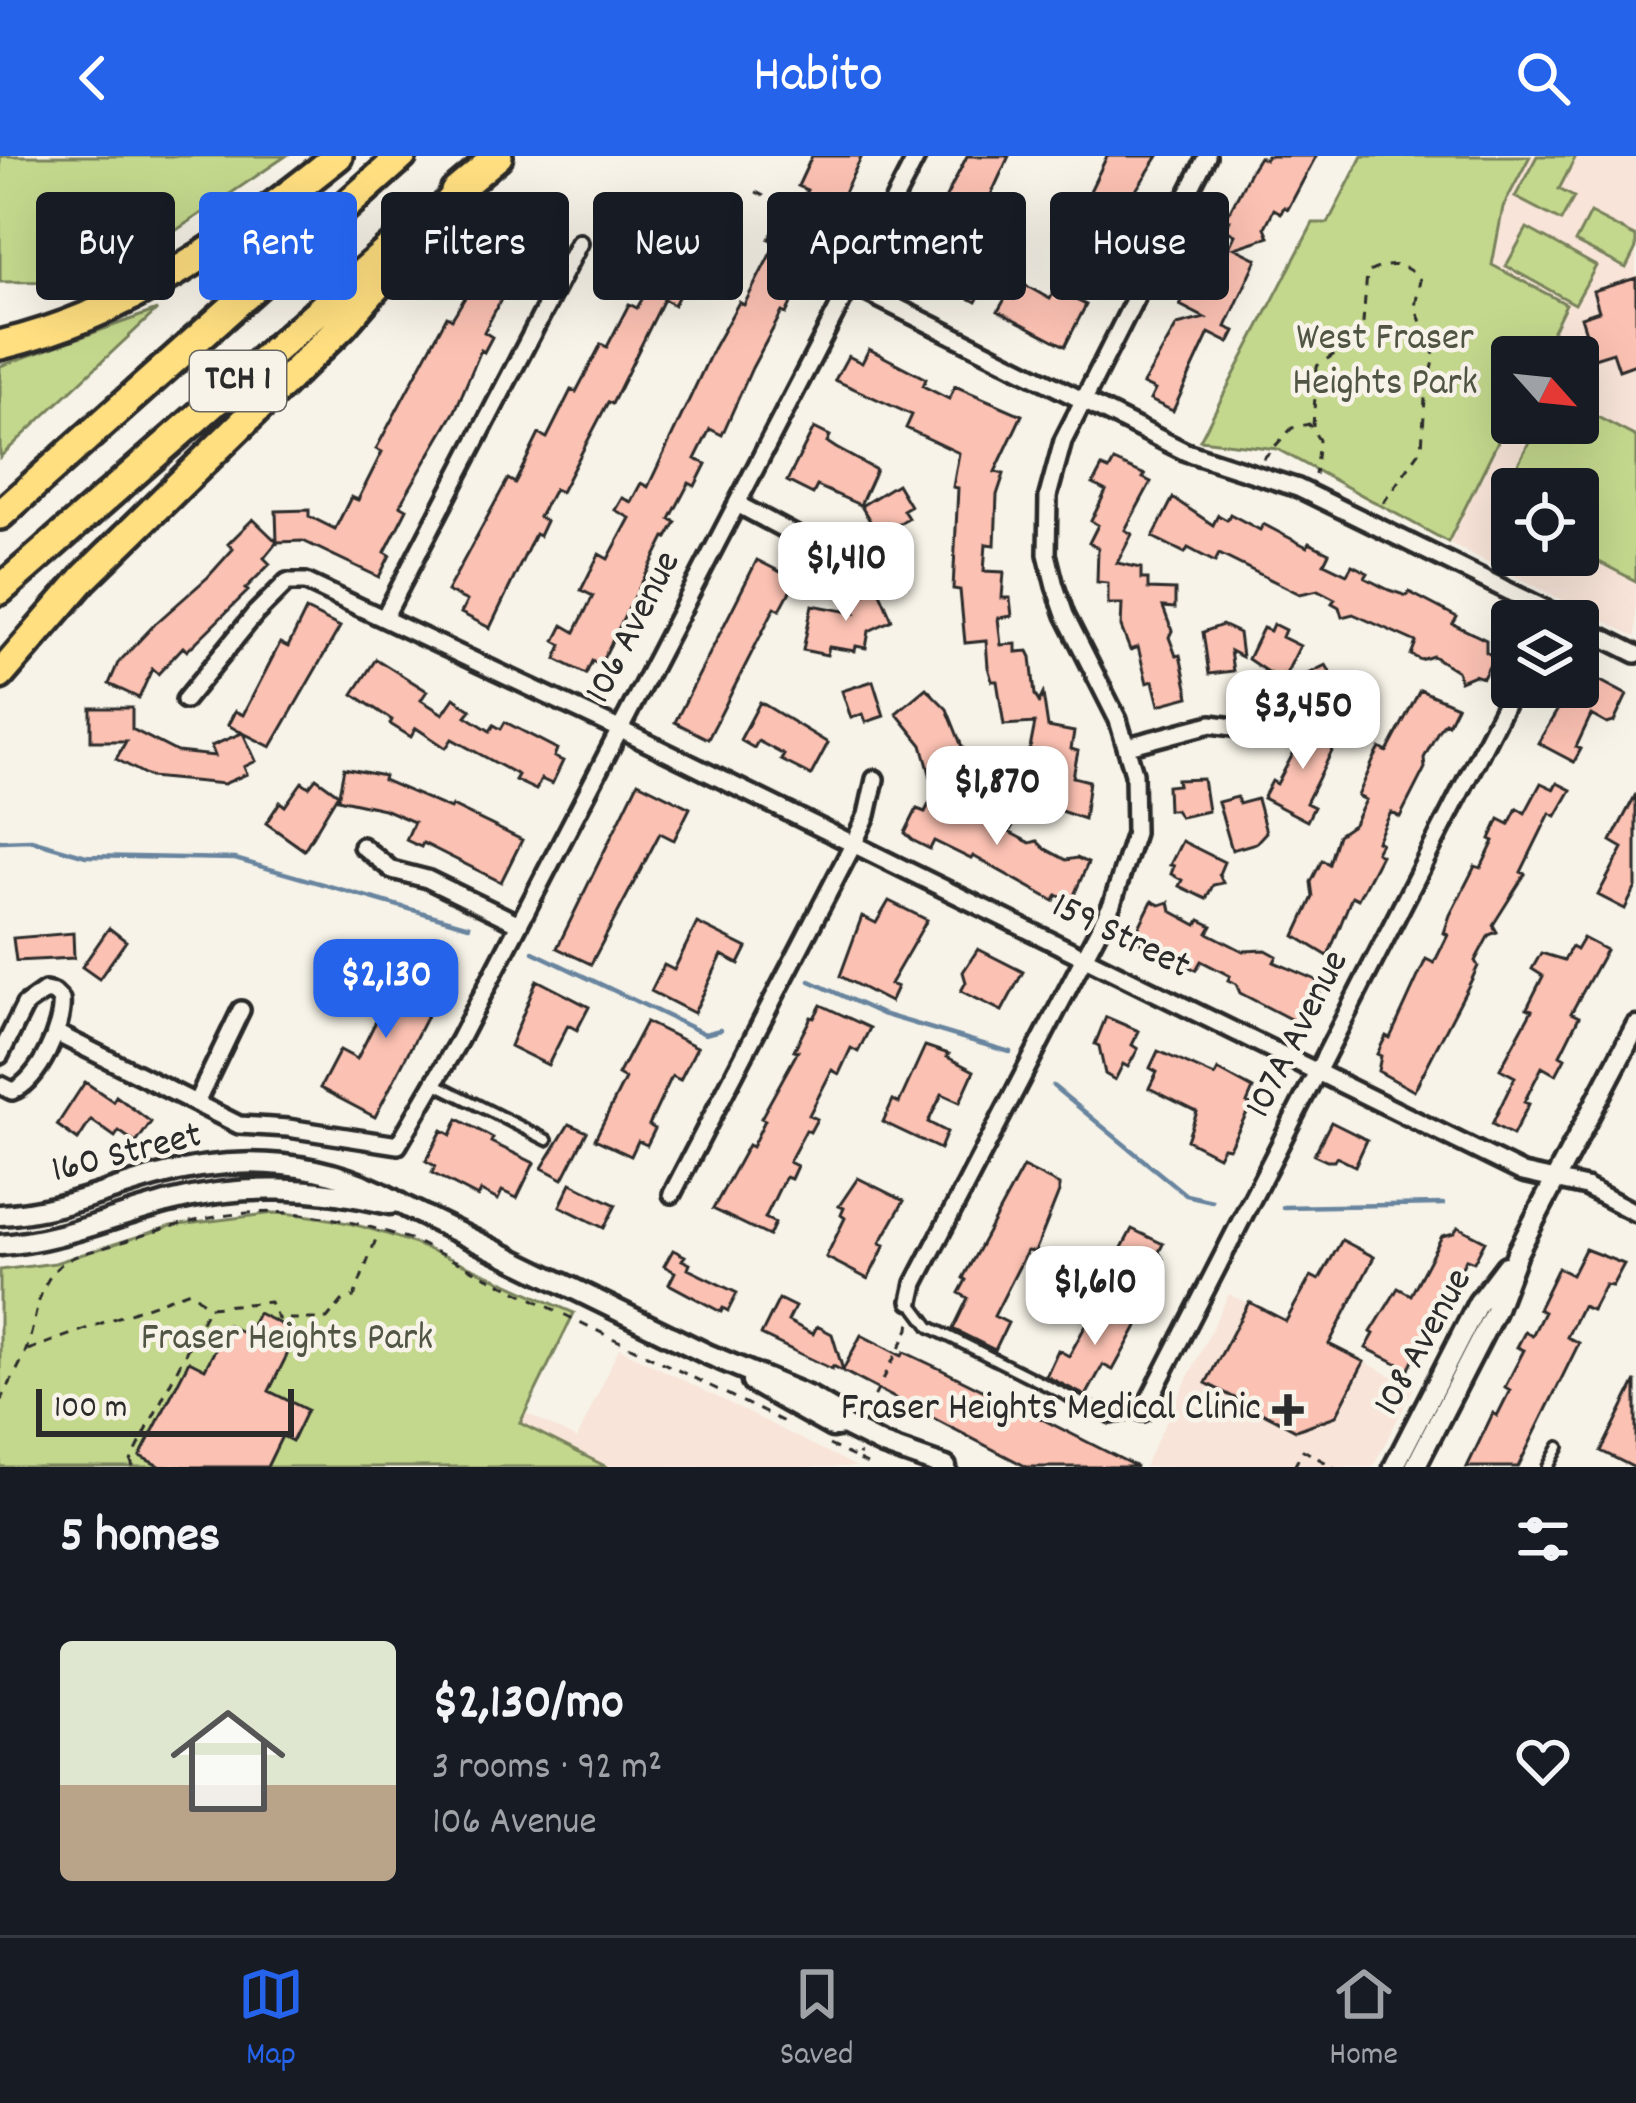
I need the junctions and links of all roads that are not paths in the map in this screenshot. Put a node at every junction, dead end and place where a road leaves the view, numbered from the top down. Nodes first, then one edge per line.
1 (338, 156) edge
2 (402, 156) edge
3 (498, 156) edge
4 (917, 156) edge
5 (1207, 156) edge
6 (465, 184) junction
7 (898, 192) edge
8 (579, 243) dead end
9 (842, 300) edge
10 (882, 300) edge
11 (0, 345) edge
12 (1083, 401) junction
13 (736, 504) junction
14 (0, 515) edge
15 (827, 551) dead end
16 (0, 590) edge
17 (1518, 600) edge
18 (385, 616) junction
19 (1599, 636) edge
20 (1636, 654) edge
21 (0, 675) edge
22 (185, 700) dead end
23 (1503, 708) edge
24 (620, 729) junction
25 (1248, 729) dead end
26 (1128, 746) junction
27 (875, 779) dead end
28 (854, 845) junction
29 (362, 846) dead end
30 (517, 923) junction
31 (1084, 957) junction
32 (241, 1010) dead end
33 (1636, 1026) edge
34 (56, 1033) junction
35 (0, 1054) edge
36 (1318, 1071) junction
37 (434, 1083) junction
38 (0, 1085) edge
39 (196, 1103) junction
40 (547, 1141) dead end
41 (1555, 1180) junction
42 (672, 1194) dead end
43 (406, 1208) junction
44 (1636, 1213) edge
45 (0, 1215) edge
46 (0, 1245) edge
47 (1516, 1253) junction
48 (911, 1301) joint
49 (1143, 1412) joint
50 (883, 1445) junction
51 (1559, 1447) dead end
52 (910, 1467) edge
53 (946, 1467) edge
54 (1394, 1467) edge
55 (1415, 1467) edge
56 (1548, 1467) edge

1 - 11 highway
2 - 14 highway, TCH 1
3 - 6 highway, TCH 1
4 - 7 street, 106 Avenue
5 - 12 street
6 - 16 highway, TCH 1
6 - 21 highway
8 - 18 street
9 - 13 street, 106 Avenue
10 - 12 street
12 - 17 street
12 - 26 street
13 - 15 street
13 - 24 street, 106 Avenue
18 - 22 street, 159 Street
18 - 24 street, 159 Street
19 - 20 street
23 - 36 street, 107A Avenue
24 - 28 street, 159 Street
24 - 30 street, 106 Avenue
25 - 26 street
26 - 31 street
27 - 28 street
28 - 31 street, 159 Street
28 - 42 street
29 - 30 street
30 - 37 street, 106 Avenue
31 - 36 street, 159 Street
31 - 48 street
32 - 39 street
33 - 41 street, 108 Avenue
34 - 35 street
34 - 38 street
34 - 39 street
36 - 41 street, 159 Street
36 - 49 street, 107A Avenue
37 - 39 street, 106 Avenue
37 - 40 lane
41 - 44 street, 159 Street
41 - 47 street, 108 Avenue
43 - 45 street, 160 Street
43 - 46 street, 160 Street
43 - 50 street, 160 Street
47 - 54 street, 108 Avenue
47 - 55 street, 108 Avenue
48 - 49 lane
50 - 52 street, 160 Street
50 - 53 street, 160 Street
51 - 56 lane

